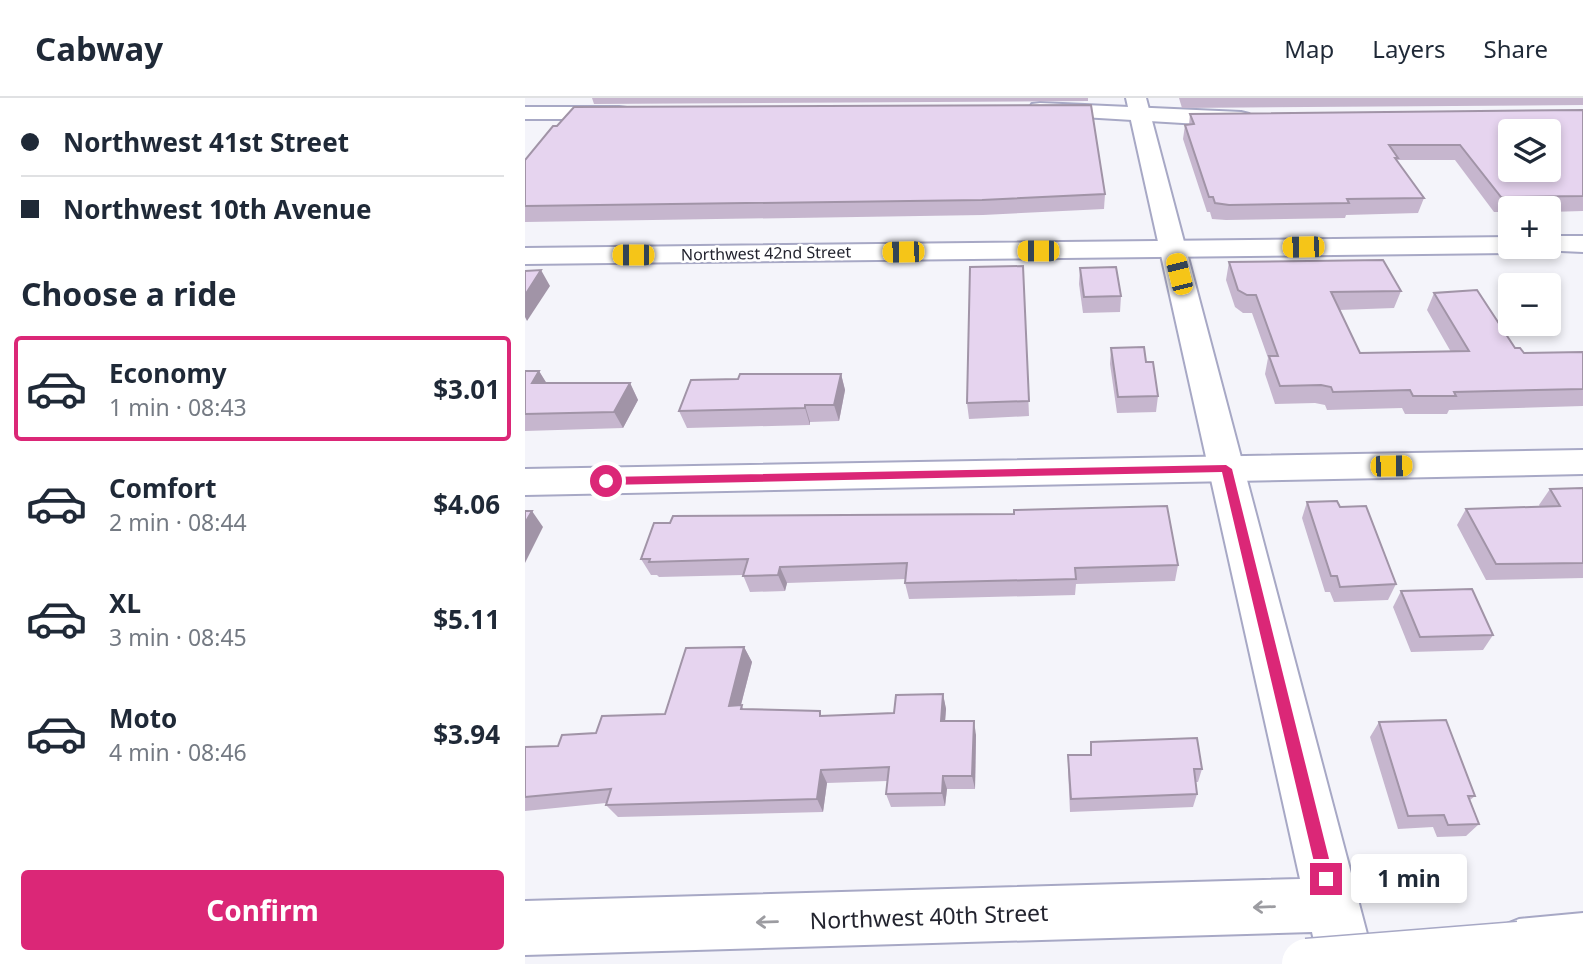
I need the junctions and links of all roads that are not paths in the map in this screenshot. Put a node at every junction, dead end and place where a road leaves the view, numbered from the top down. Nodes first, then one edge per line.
1 (1138, 105) edge
2 (1023, 109) edge
3 (534, 113) edge
4 (633, 113) edge
5 (1266, 118) edge
6 (1561, 244) edge
7 (1583, 244) edge
8 (1498, 245) edge
9 (1173, 249) junction
10 (525, 256) edge
11 (1583, 462) edge
12 (1226, 469) junction
13 (525, 482) edge
14 (1332, 905) junction
15 (525, 929) edge
16 (1583, 941) edge
17 (1307, 964) edge
18 (1347, 964) edge

1 - 2 main road
1 - 5 main road
1 - 9 main road
3 - 4 main road
6 - 7 main road
8 - 9 main road, Northwest 42nd Street
9 - 10 main road, Northwest 42nd Street
9 - 12 main road
11 - 12 main road
12 - 13 main road
12 - 14 main road
14 -> 15 main road, Northwest 40th Street
14 - 18 main road
16 - 17 main road, bridge

